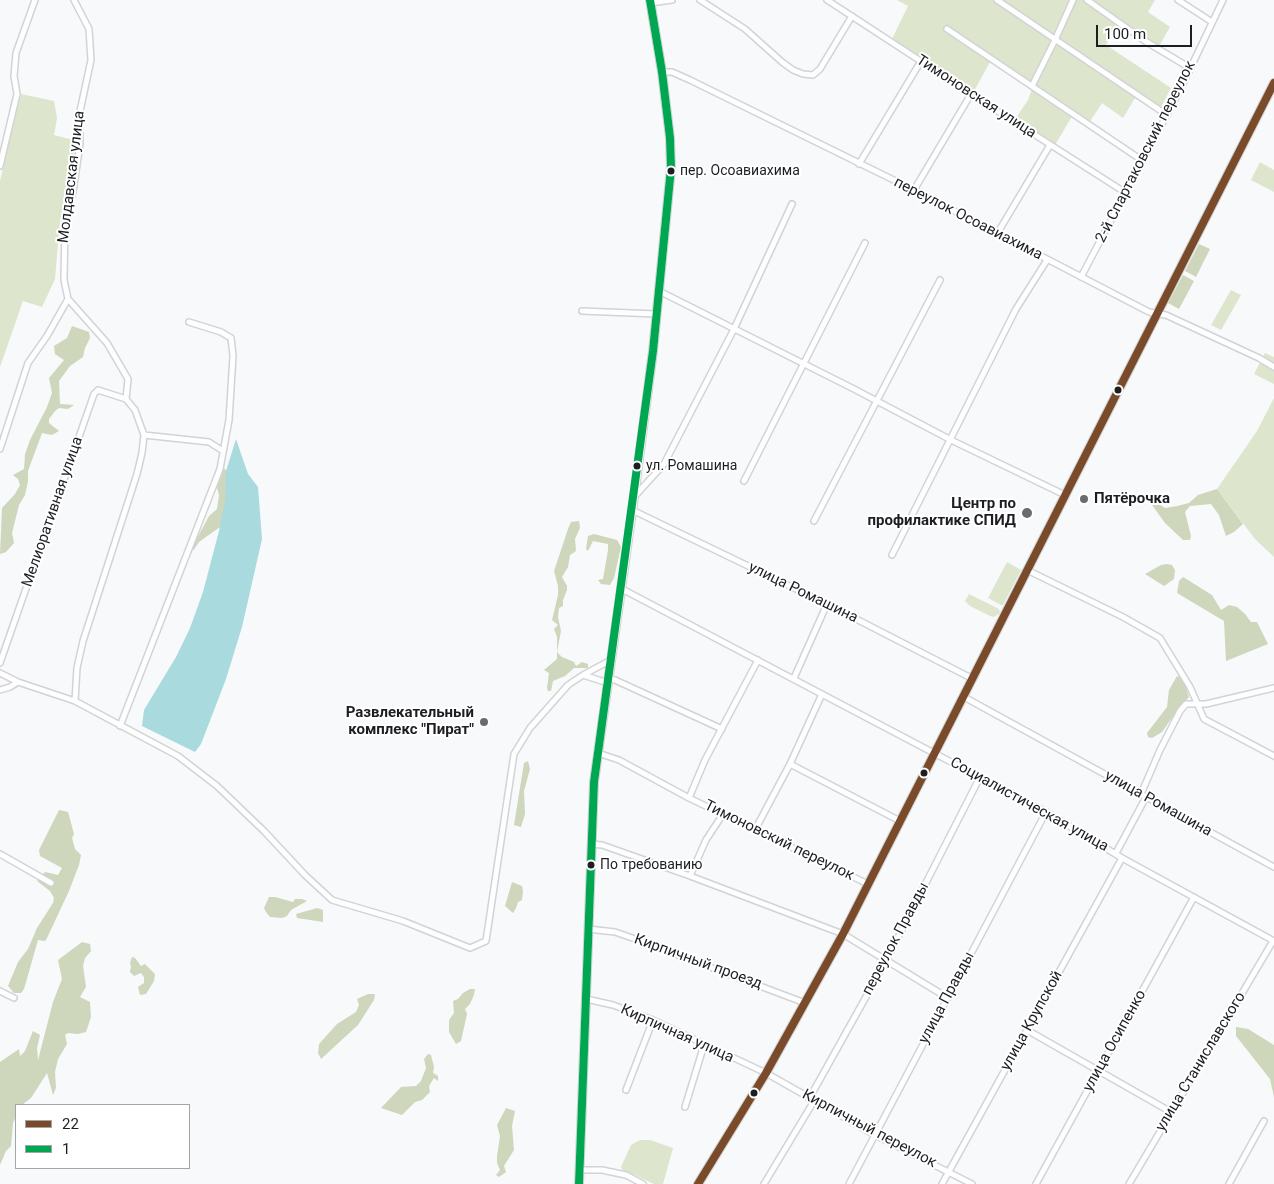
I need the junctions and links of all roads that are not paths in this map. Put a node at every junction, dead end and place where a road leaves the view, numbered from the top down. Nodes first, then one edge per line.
1 (35, 0) edge
2 (74, 0) edge
3 (672, 0) edge
4 (700, 0) edge
5 (827, 0) edge
6 (997, 0) edge
7 (1073, 0) edge
8 (1087, 0) edge
9 (1178, 0) edge
10 (1223, 0) edge
11 (650, 1) edge
12 (852, 16) junction
13 (1212, 22) junction
14 (947, 29) dead end
15 (1055, 40) junction
16 (920, 61) junction
17 (1190, 68) junction
18 (662, 72) junction
19 (1274, 84) edge
20 (1032, 86) junction
21 (970, 94) junction
22 (1167, 115) junction
23 (1050, 145) junction
24 (1143, 161) junction
25 (859, 164) junction
26 (0, 166) edge
27 (914, 190) junction
28 (1126, 192) junction
29 (792, 204) dead end
30 (997, 234) junction
31 (865, 244) dead end
32 (1047, 260) junction
33 (1081, 277) junction
34 (940, 280) dead end
35 (658, 291) junction
36 (68, 298) junction
37 (582, 311) dead end
38 (656, 314) junction
39 (1158, 314) junction
40 (189, 322) dead end
41 (734, 329) junction
42 (804, 365) junction
43 (1274, 367) edge
44 (126, 399) junction
45 (876, 402) junction
46 (144, 435) junction
47 (951, 440) junction
48 (0, 449) edge
49 (223, 451) junction
50 (744, 481) dead end
51 (1065, 495) junction
52 (634, 497) junction
53 (632, 510) junction
54 (814, 521) dead end
55 (892, 555) dead end
56 (1027, 570) junction
57 (622, 589) junction
58 (827, 604) junction
59 (611, 660) junction
60 (758, 660) junction
61 (0, 663) edge
62 (0, 673) edge
63 (583, 675) junction
64 (794, 678) junction
65 (973, 679) junction
66 (608, 680) junction
67 (18, 682) junction
68 (1274, 688) edge
69 (0, 690) edge
70 (822, 694) junction
71 (964, 697) junction
72 (75, 700) junction
73 (1196, 703) junction
74 (120, 726) junction
75 (722, 730) junction
76 (935, 753) junction
77 (598, 754) junction
78 (1274, 756) edge
79 (790, 764) junction
80 (980, 777) junction
81 (1141, 794) junction
82 (1146, 797) junction
83 (689, 798) junction
84 (1046, 812) junction
85 (723, 814) junction
86 (900, 821) junction
87 (756, 828) junction
88 (591, 844) junction
89 (1116, 853) junction
90 (0, 854) edge
91 (1122, 858) junction
92 (1274, 868) edge
93 (690, 876) junction
94 (51, 883) dead end
95 (868, 884) junction
96 (1194, 897) junction
97 (588, 929) junction
98 (842, 934) junction
99 (1273, 941) edge
100 (886, 961) junction
101 (0, 991) edge
102 (14, 998) dead end
103 (948, 998) junction
104 (586, 999) junction
105 (805, 1002) junction
106 (653, 1020) junction
107 (1027, 1030) junction
108 (704, 1044) junction
109 (1098, 1070) junction
110 (766, 1073) junction
111 (626, 1090) dead end
112 (812, 1100) junction
113 (685, 1107) dead end
114 (1171, 1112) junction
115 (1264, 1121) dead end
116 (875, 1135) junction
117 (580, 1170) junction
118 (949, 1171) junction
119 (579, 1184) edge
120 (644, 1184) edge
121 (698, 1184) edge
122 (764, 1184) edge
123 (849, 1184) edge
124 (942, 1184) edge
125 (972, 1184) edge
126 (1036, 1184) edge
127 (1129, 1184) edge
128 (1229, 1184) edge

1 - 26 street
2 - 36 street, Молдавская улица
3 - 11 street
4 - 12 street
5 - 12 street, Тимоновская улица
6 - 15 street
7 - 15 street
8 - 17 street
9 - 13 street
10 - 13 street, 2-й Спартаковский переулок
11 - 18 street
12 - 16 street, Тимоновская улица
13 - 17 street, 2-й Спартаковский переулок
14 - 20 street
15 - 20 street
15 - 22 street
16 - 21 street, Тимоновская улица
16 - 25 street
17 - 22 street, 2-й Спартаковский переулок
18 - 25 street, переулок Осоавиахима
18 - 35 street
19 - 39 street
20 - 24 street
21 - 23 street, Тимоновская улица
21 - 27 street
22 - 24 street, 2-й Спартаковский переулок
23 - 28 street, Тимоновская улица
23 - 30 street
24 - 28 street, 2-й Спартаковский переулок
25 - 27 street, переулок Осоавиахима
27 - 30 street, переулок Осоавиахима
28 - 33 street, 2-й Спартаковский переулок
29 - 41 street
30 - 32 street, переулок Осоавиахима
31 - 42 street
32 - 33 street, переулок Осоавиахима
32 - 47 street
33 - 39 street, переулок Осоавиахима
34 - 45 street
35 - 38 street
35 - 41 street
36 - 44 street
36 - 48 street
37 - 38 street
38 - 52 street
39 - 43 street, переулок Осоавиахима
39 - 51 street
40 - 49 street
41 - 42 street
41 - 52 street
42 - 45 street
42 - 50 street
44 - 46 street
44 - 61 street, Мелиоративная улица
45 - 47 street
45 - 54 street
46 - 49 street
46 - 72 street
47 - 51 street
47 - 55 street
49 - 74 street
51 - 56 street
52 - 53 street
53 - 57 street
53 - 58 street, улица Ромашина
56 - 65 street
56 - 73 street
57 - 59 street
57 - 60 street, Социалистическая улица
58 - 64 street
58 - 65 street, улица Ромашина
59 - 63 street
59 - 66 street
60 - 64 street, Социалистическая улица
60 - 75 street, Тимоновский переулок
62 - 67 street
63 - 66 street
63 - 74 street
64 - 70 street, Социалистическая улица
65 - 71 street
66 - 75 street
66 - 77 street
67 - 69 street
67 - 72 street
68 - 73 street
70 - 76 street, Социалистическая улица
70 - 79 street
71 - 76 street
71 - 81 street, улица Ромашина
72 - 74 street
73 - 78 street
73 - 81 street
75 - 83 street, Тимоновский переулок
76 - 80 street, Социалистическая улица
76 - 86 street
77 - 83 street, Тимоновский переулок
77 - 88 street
79 - 86 street
79 - 87 street
80 - 84 street, Социалистическая улица
80 - 100 street, переулок Правды
81 - 82 street, улица Ромашина
82 - 89 street
82 - 92 street, улица Ромашина
83 - 85 street, Тимоновский переулок
84 - 89 street, Социалистическая улица
84 - 103 street, улица Правды
85 - 87 street, Тимоновский переулок
85 - 93 street
86 - 95 street
87 - 95 street, Тимоновский переулок
88 - 93 street
88 - 97 street
89 - 91 street, Социалистическая улица
90 - 94 street
91 - 96 street, Социалистическая улица
91 - 107 street, улица Крупской
93 - 98 street
95 - 98 street
96 - 99 street, Социалистическая улица
96 - 109 street, улица Осипенко
97 - 104 street
97 - 105 street, Кирпичный проезд
98 - 100 street
98 - 105 street
99 - 114 street, улица Станиславского
100 - 103 street
100 - 112 street, переулок Правды
101 - 102 street
103 - 116 street, улица Правды
104 - 106 street, Кирпичная улица
104 - 117 street
105 - 110 street
106 - 108 street, Кирпичная улица
106 - 111 street
107 - 109 street
107 - 118 street, улица Крупской
108 - 110 street, Кирпичная улица
108 - 113 street
109 - 114 street
109 - 126 street, улица Осипенко
110 - 112 street, Кирпичный переулок
110 - 121 street
112 - 116 street, Кирпичный переулок
112 - 122 street, переулок Правды
114 - 127 street, улица Станиславского
115 - 128 street
116 - 118 street, Кирпичный переулок
116 - 123 street, улица Правды
117 - 119 street
117 - 120 street
118 - 124 street, улица Крупской
118 - 125 street, Кирпичный переулок

